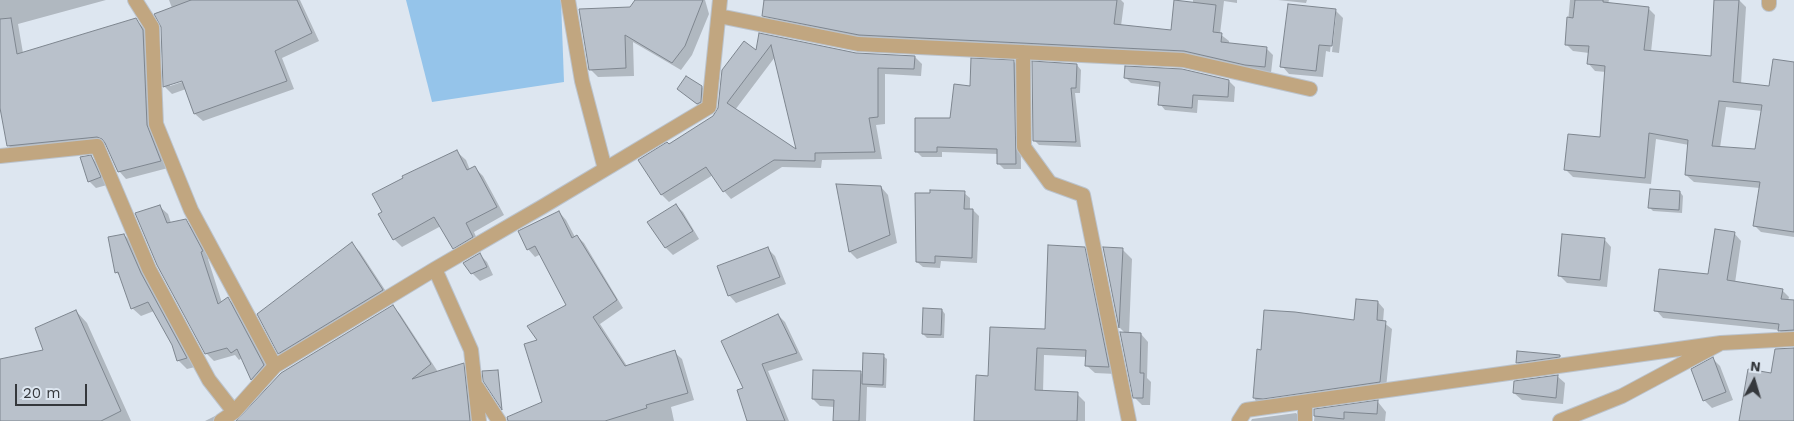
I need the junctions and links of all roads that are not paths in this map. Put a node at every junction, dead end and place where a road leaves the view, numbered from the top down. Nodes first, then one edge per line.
1 (135, 0) edge
2 (568, 0) edge
3 (720, 0) edge
4 (719, 16) junction
5 (1023, 52) junction
6 (1310, 90) dead end
7 (0, 156) edge
8 (605, 169) junction
9 (435, 269) junction
10 (1794, 339) edge
11 (1721, 344) junction
12 (276, 366) junction
13 (475, 385) junction
14 (1305, 402) junction
15 (234, 412) junction
16 (221, 421) edge
17 (479, 421) edge
18 (499, 421) edge
19 (1129, 421) edge
20 (1239, 421) edge
21 (1305, 421) edge
22 (1560, 421) edge

1 - 12 street
2 - 8 street
3 - 4 street
4 - 5 street
4 - 8 street
5 - 6 street
5 - 19 street
7 - 15 street
8 - 9 street
9 - 12 street
9 - 13 street
10 - 11 street
11 - 14 street
11 - 22 street
12 - 15 street
13 - 17 street
13 - 18 street
14 - 20 street
14 - 21 street
15 - 16 street

